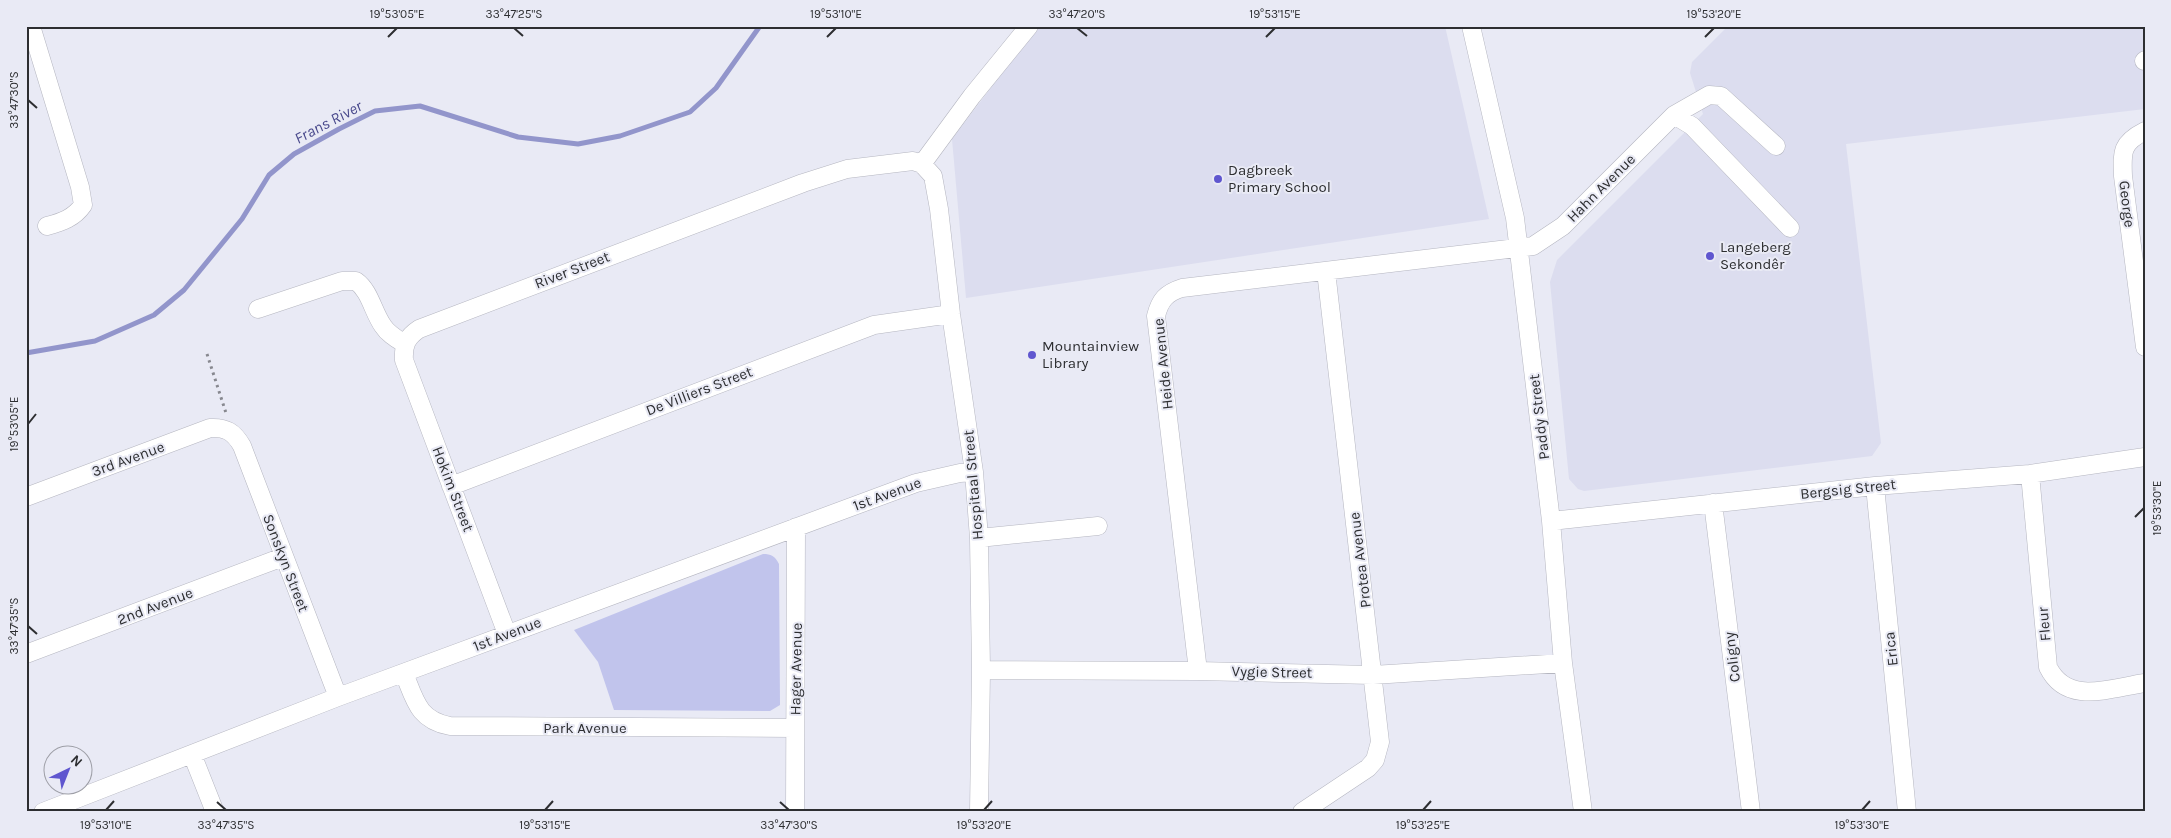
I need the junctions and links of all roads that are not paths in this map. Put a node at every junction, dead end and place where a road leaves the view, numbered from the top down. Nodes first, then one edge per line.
1 (31, 26) edge
2 (1029, 26) edge
3 (1471, 26) edge
4 (1674, 115) junction
5 (2145, 131) edge
6 (1776, 146) dead end
7 (922, 164) junction
8 (47, 226) dead end
9 (1790, 228) dead end
10 (1520, 248) junction
11 (1326, 271) junction
12 (258, 308) dead end
13 (951, 314) junction
14 (405, 344) junction
15 (2145, 347) edge
16 (230, 431) joint
17 (2145, 457) edge
18 (974, 472) junction
19 (2030, 474) junction
20 (451, 486) junction
21 (1874, 486) junction
22 (26, 497) edge
23 (1714, 502) junction
24 (1551, 520) junction
25 (1098, 526) dead end
26 (796, 527) junction
27 (979, 538) junction
28 (283, 557) junction
29 (507, 634) junction
30 (26, 654) edge
31 (1563, 663) junction
32 (981, 670) junction
33 (1198, 671) junction
34 (404, 674) junction
35 (1373, 675) junction
36 (2145, 683) edge
37 (338, 697) junction
38 (795, 728) junction
39 (192, 754) junction
40 (44, 812) edge
41 (215, 812) edge
42 (795, 812) edge
43 (979, 812) edge
44 (1302, 812) edge
45 (1583, 812) edge
46 (1751, 812) edge
47 (1907, 812) edge

1 - 8 street
2 - 7 street
3 - 10 street, Paddy Street
4 - 6 street, Hahn Avenue
4 - 9 street
4 - 10 street, Hahn Avenue
5 - 15 street, George
7 - 13 street, Hospitaal Street
7 - 14 street, River Street
10 - 11 street, Heide Avenue
10 - 24 street, Paddy Street
11 - 33 street, Heide Avenue
11 - 35 street, Protea Avenue
12 - 14 street
13 - 18 street, Hospitaal Street
13 - 20 street, De Villiers Street
14 - 20 street, Hokim Street
16 - 22 street, 3rd Avenue
16 - 28 street, Sonskyn Street
17 - 19 street, Bergsig Street
18 - 26 street, 1st Avenue
18 - 27 street, Hospitaal Street
19 - 21 street, Bergsig Street
19 - 36 street, Fleur
20 - 29 street, Hokim Street
21 - 23 street, Bergsig Street
21 - 47 street, Erica
23 - 24 street, Bergsig Street
23 - 46 street, Coligny
24 - 31 street, Paddy Street
25 - 27 street
26 - 29 street, 1st Avenue
26 - 38 street, Hager Avenue
27 - 32 street, Hospitaal Street
28 - 30 street, 2nd Avenue
28 - 37 street, Sonskyn Street
29 - 34 street, 1st Avenue
31 - 35 street, Vygie Street
31 - 45 street, Paddy Street
32 - 33 street, Vygie Street
32 - 43 street, Hospitaal Street
33 - 35 street, Vygie Street
34 - 37 street, 1st Avenue
34 - 38 street, Park Avenue
35 - 44 street, Protea Avenue
37 - 39 street, 1st Avenue
38 - 42 street, Hager Avenue
39 - 40 street, 1st Avenue
39 - 41 street

